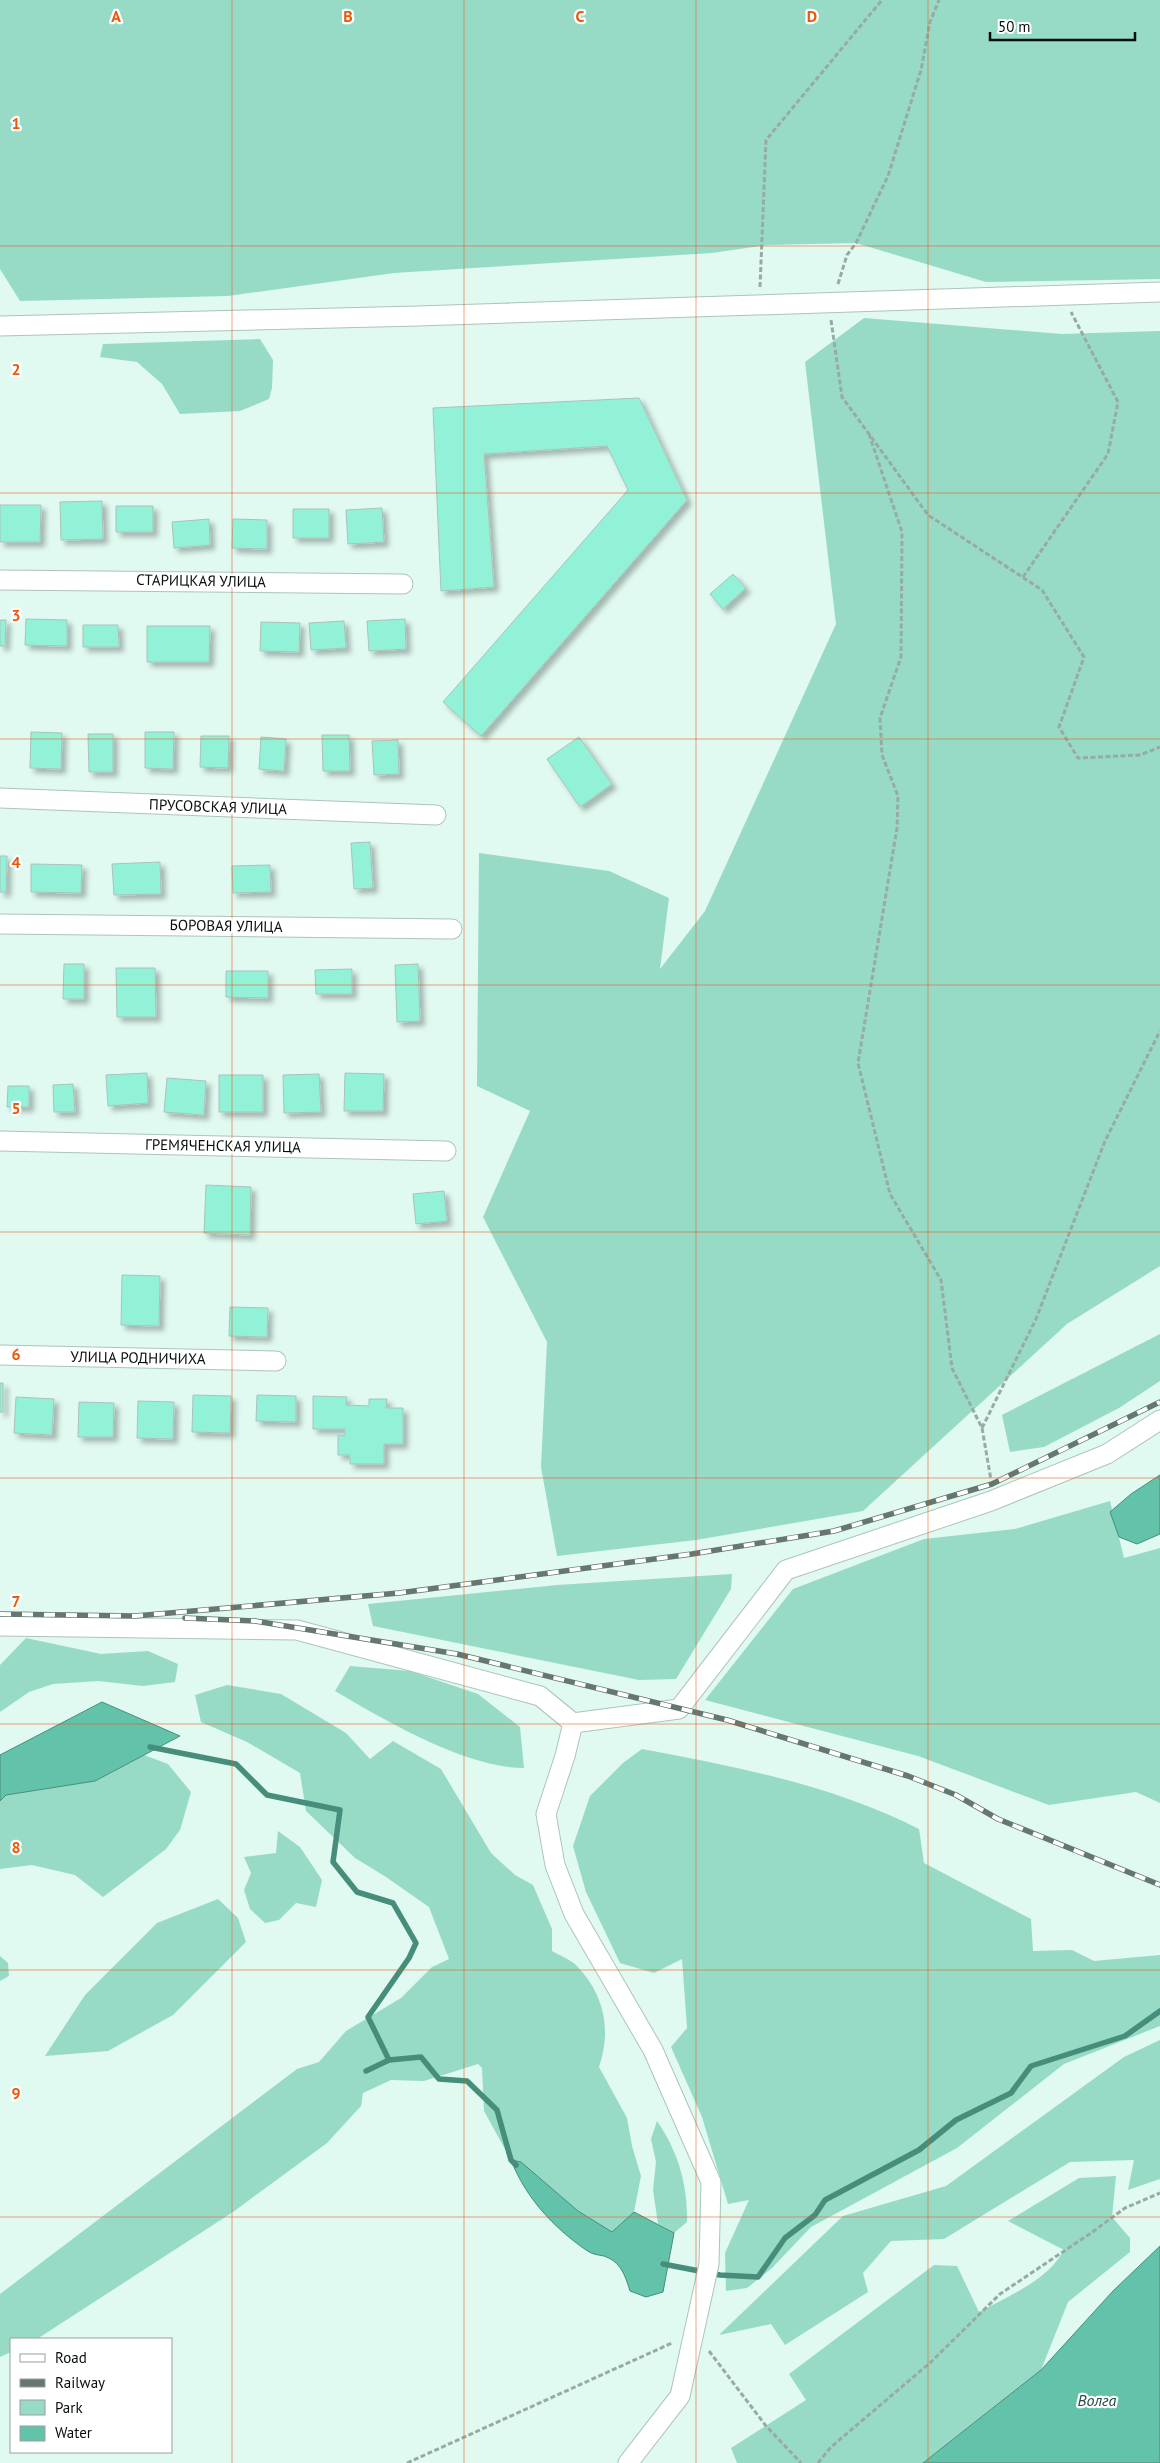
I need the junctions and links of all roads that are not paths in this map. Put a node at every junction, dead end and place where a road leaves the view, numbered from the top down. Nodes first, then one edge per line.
1 (1160, 292) edge
2 (0, 326) edge
3 (0, 580) edge
4 (403, 584) dead end
5 (0, 798) edge
6 (436, 816) dead end
7 (0, 924) edge
8 (452, 929) dead end
9 (0, 1141) edge
10 (446, 1151) dead end
11 (0, 1355) edge
12 (276, 1361) dead end
13 (1160, 1420) edge
14 (0, 1626) edge
15 (573, 1723) junction
16 (628, 2463) edge

1 - 2 street
3 - 4 street, СТАРИЦКАЯ УЛИЦА
5 - 6 street, ПРУСОВСКАЯ УЛИЦА
7 - 8 street, БОРОВАЯ УЛИЦА
9 - 10 street, ГРЕМЯЧЕНСКАЯ УЛИЦА
11 - 12 street, УЛИЦА РОДНИЧИХА
13 - 15 street
14 - 15 street
15 - 16 street

